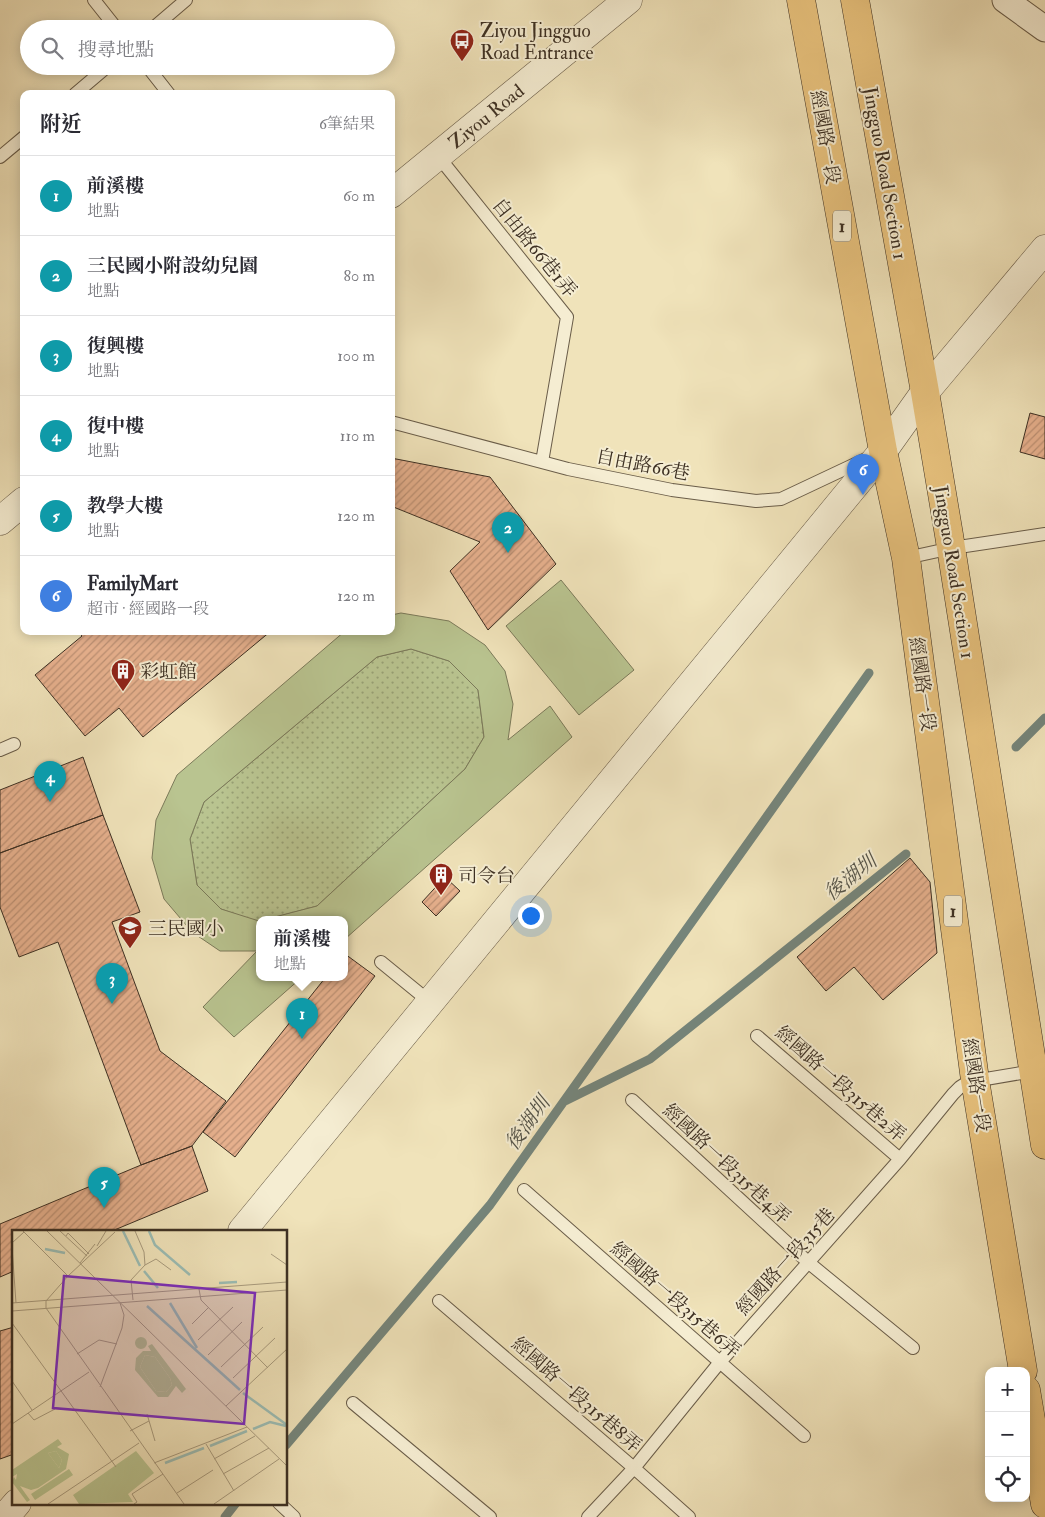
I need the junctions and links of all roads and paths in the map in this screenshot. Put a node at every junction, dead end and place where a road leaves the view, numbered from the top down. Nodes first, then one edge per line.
1 (94, 0) edge
2 (186, 0) edge
3 (628, 0) edge
4 (801, 0) edge
5 (855, 0) edge
6 (1005, 0) edge
7 (110, 20) edge
8 (163, 20) edge
9 (1045, 29) edge
10 (97, 75) edge
11 (154, 75) edge
12 (80, 90) edge
13 (166, 90) edge
14 (20, 140) edge
15 (438, 156) junction
16 (0, 157) edge
17 (395, 191) edge
18 (1045, 249) edge
19 (925, 392) junction
20 (395, 423) edge
21 (883, 451) junction
22 (542, 462) junction
23 (20, 505) edge
24 (0, 521) edge
25 (1045, 534) edge
26 (952, 548) junction
27 (906, 558) junction
28 (14, 744) dead end
29 (0, 750) edge
30 (382, 962) dead end
31 (430, 1002) junction
32 (757, 1036) dead end
33 (1033, 1071) junction
34 (975, 1080) junction
35 (632, 1100) dead end
36 (1045, 1145) edge
37 (900, 1159) junction
38 (524, 1190) dead end
39 (243, 1230) edge
40 (808, 1263) junction
41 (439, 1301) dead end
42 (913, 1348) dead end
43 (720, 1362) junction
44 (1022, 1367) edge
45 (353, 1404) dead end
46 (1030, 1412) edge
47 (804, 1436) dead end
48 (634, 1468) junction
49 (16, 1504) edge
50 (280, 1504) edge
51 (1045, 1504) edge
52 (5, 1517) edge
53 (294, 1517) edge
54 (490, 1517) edge
55 (588, 1517) edge
56 (689, 1517) edge

1 - 7 lane
2 - 8 lane
3 - 15 street, Ziyou Road
4 - 21 main road, 經國路一段 / 1
5 - 19 main road, Jingguo Road Section 1
6 - 9 street
10 - 12 lane
11 - 13 lane
14 - 16 lane
15 - 17 street, Ziyou Road
15 - 22 lane, 自由路66巷1弄
18 - 19 street
19 - 21 street
19 - 26 main road, Jingguo Road Section 1
20 - 22 lane, 自由路66巷
21 - 22 lane, 自由路66巷
21 - 27 main road, 經國路一段 / 1
21 - 31 street
23 - 24 street
25 - 26 lane
26 - 27 lane
26 - 33 main road, Jingguo Road Section 1
27 - 34 main road, 經國路一段 / 1
28 - 29 lane
30 - 31 lane
31 - 39 street
32 - 37 lane, 經國路一段315巷2弄
33 - 34 lane, 經國路一段315巷
33 - 36 main road, Jingguo Road Section 1
34 - 37 lane, 經國路一段315巷
34 - 44 main road, 經國路一段 / 1
35 - 40 lane, 經國路一段315巷4弄
37 - 40 lane, 經國路一段315巷
38 - 43 lane, 經國路一段315巷6弄
40 - 42 lane, 經國路一段315巷4弄
40 - 43 lane, 經國路一段315巷
41 - 48 lane, 經國路一段315巷8弄
43 - 47 lane, 經國路一段315巷6弄
43 - 48 lane, 經國路一段315巷
45 - 54 lane
46 - 51 main road
48 - 55 lane, 經國路一段315巷
48 - 56 lane, 經國路一段315巷8弄
49 - 52 street
50 - 53 lane

